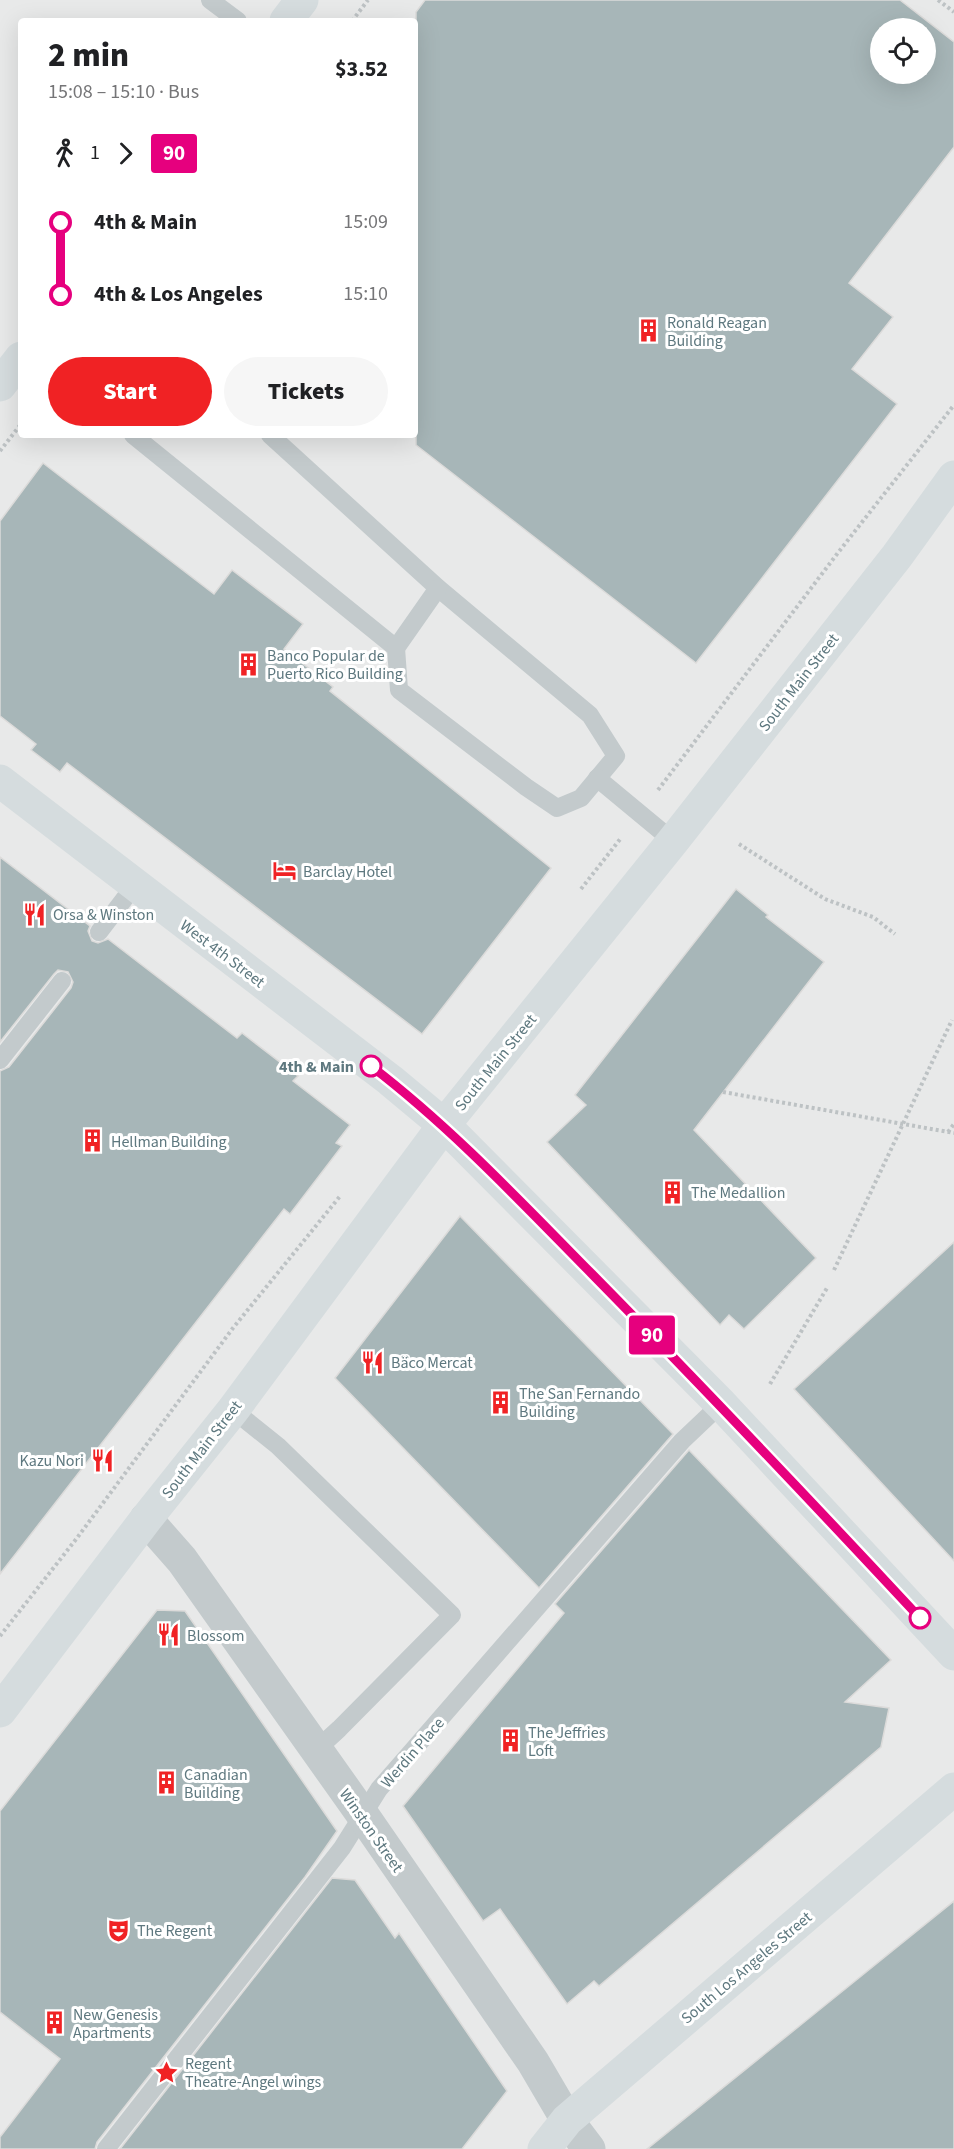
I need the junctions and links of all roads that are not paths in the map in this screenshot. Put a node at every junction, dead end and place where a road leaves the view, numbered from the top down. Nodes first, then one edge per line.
1 (210, 0) edge
2 (302, 0) edge
3 (234, 18) edge
4 (288, 18) edge
5 (137, 438) edge
6 (273, 438) edge
7 (954, 477) edge
8 (438, 588) junction
9 (396, 648) junction
10 (597, 778) junction
11 (0, 781) edge
12 (672, 841) junction
13 (135, 885) junction
14 (99, 933) dead end
15 (62, 981) dead end
16 (0, 1060) edge
17 (444, 1125) junction
18 (721, 1404) junction
19 (233, 1410) junction
20 (146, 1519) junction
21 (954, 1654) edge
22 (0, 1711) edge
23 (315, 1751) junction
24 (954, 1789) edge
25 (362, 1814) junction
26 (567, 2120) junction
27 (106, 2149) edge
28 (544, 2149) edge
29 (589, 2149) edge

1 - 3 lane
2 - 4 main road
5 - 9 lane
6 - 8 lane
7 - 12 main road, South Main Street
8 - 9 lane
8 - 10 lane
9 - 10 lane
10 - 12 lane
11 - 13 main road, West 4th Street
12 - 17 main road, South Main Street
13 - 14 lane
13 - 17 main road, West 4th Street
15 - 16 lane
17 - 18 main road, West 4th Street
17 - 19 main road, South Main Street
18 - 21 main road, West 4th Street
18 - 25 lane, Werdin Place
19 - 20 main road, South Main Street
19 - 23 lane
20 - 22 main road, South Main Street
20 - 23 street, Winston Street
23 - 25 street, Winston Street
24 - 26 main road, South Los Angeles Street
25 - 26 street, Winston Street
25 - 27 lane, Werdin Place
26 - 28 main road, South Los Angeles Street
26 - 29 street, Winston Street

